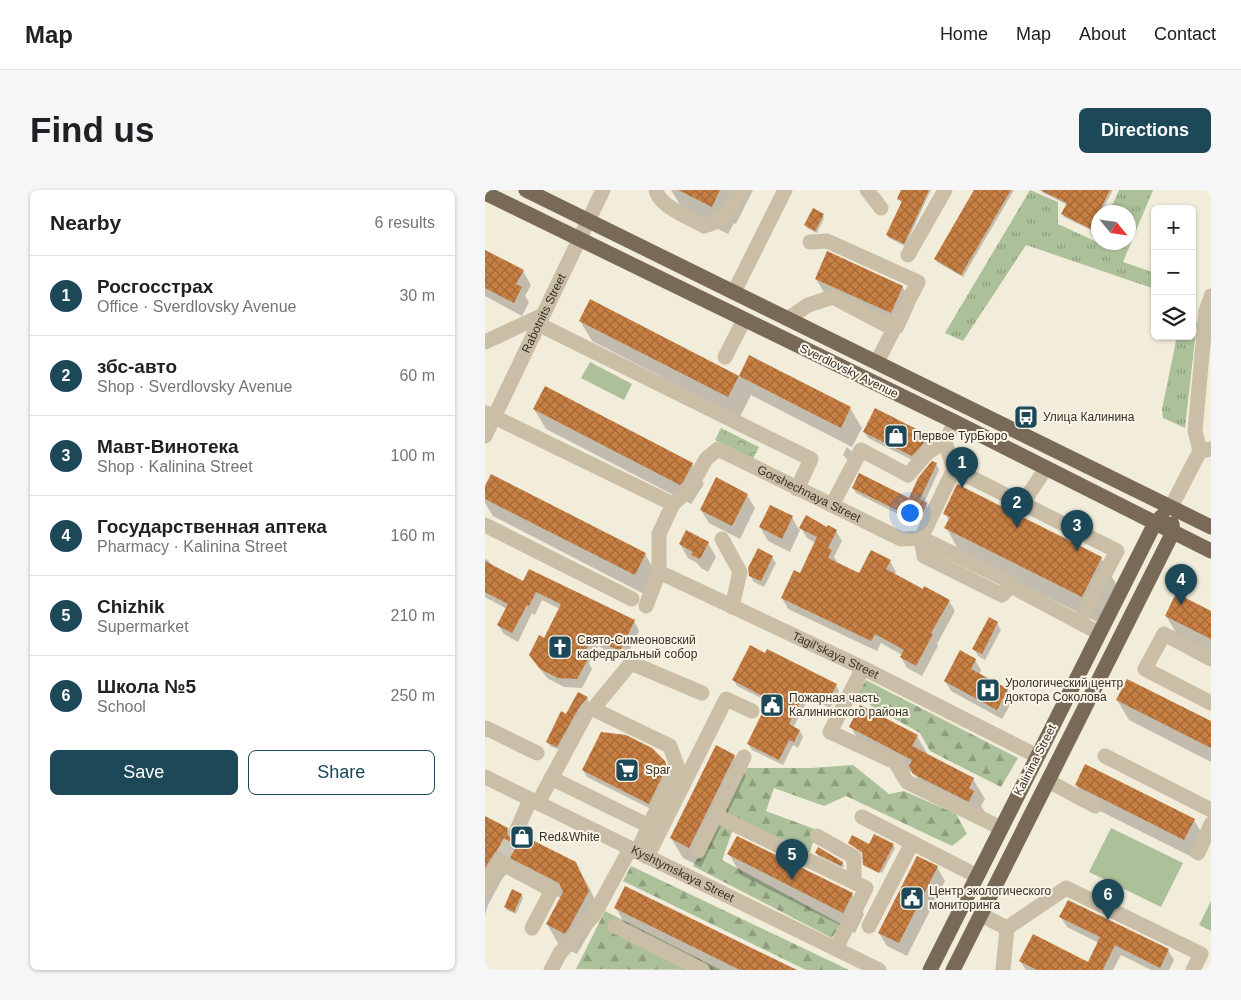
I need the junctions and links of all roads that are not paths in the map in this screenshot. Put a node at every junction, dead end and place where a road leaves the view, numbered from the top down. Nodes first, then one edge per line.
1 (526, 190) edge
2 (603, 190) edge
3 (656, 190) edge
4 (740, 190) edge
5 (785, 190) edge
6 (867, 190) edge
7 (945, 190) edge
8 (485, 194) edge
9 (881, 208) dead end
10 (589, 221) junction
11 (579, 240) junction
12 (809, 242) dead end
13 (907, 254) dead end
14 (734, 292) junction
15 (1211, 296) edge
16 (541, 319) junction
17 (788, 319) junction
18 (744, 320) junction
19 (894, 329) junction
20 (485, 342) edge
21 (725, 357) dead end
22 (877, 362) junction
23 (490, 415) edge
24 (955, 422) junction
25 (485, 436) edge
26 (945, 442) junction
27 (1206, 450) edge
28 (1046, 468) junction
29 (954, 469) junction
30 (797, 489) junction
31 (1023, 503) junction
32 (673, 504) junction
33 (832, 505) junction
34 (1171, 508) junction
35 (1155, 523) junction
36 (485, 525) edge
37 (1211, 528) edge
38 (1173, 532) junction
39 (921, 538) junction
40 (722, 539) dead end
41 (1211, 551) edge
42 (659, 572) junction
43 (632, 599) dead end
44 (646, 606) dead end
45 (732, 607) junction
46 (1079, 622) junction
47 (1099, 633) junction
48 (1211, 659) edge
49 (863, 668) junction
50 (701, 693) dead end
51 (1211, 703) edge
52 (593, 709) junction
53 (752, 710) dead end
54 (485, 730) edge
55 (537, 753) dead end
56 (1037, 756) junction
57 (1105, 756) dead end
58 (743, 758) dead end
59 (485, 777) edge
60 (551, 778) junction
61 (1048, 781) junction
62 (534, 802) junction
63 (1095, 806) dead end
64 (1211, 810) edge
65 (715, 815) junction
66 (862, 817) dead end
67 (1211, 824) edge
68 (649, 826) junction
69 (1001, 828) junction
70 (516, 832) tunnel mouth
71 (817, 836) dead end
72 (912, 843) junction
73 (698, 851) dead end
74 (638, 852) junction
75 (1198, 853) dead end
76 (977, 876) junction
77 (854, 882) junction
78 (485, 888) edge
79 (981, 915) junction
80 (615, 926) dead end
81 (869, 926) dead end
82 (532, 928) dead end
83 (1007, 928) junction
84 (836, 949) junction
85 (551, 970) edge
86 (702, 970) edge
87 (879, 970) edge
88 (929, 970) edge
89 (953, 970) edge
90 (1003, 970) edge
91 (1193, 970) edge

1 - 10 main road, Sverdlovsky Avenue
2 - 10 street, Rabotnits Street
3 - 4 street
5 - 14 street
6 - 9 street
7 - 13 street
8 - 11 main road, Sverdlovsky Avenue
10 - 11 street, Rabotnits Street
10 - 14 main road, Sverdlovsky Avenue
11 - 16 street, Rabotnits Street
11 - 18 main road, Sverdlovsky Avenue
12 - 19 street
14 - 17 main road, Sverdlovsky Avenue
15 - 27 street
16 - 20 street
16 - 23 street, Rabotnits Street
16 - 30 street
17 - 19 street
17 - 22 main road, Sverdlovsky Avenue
18 - 21 street
18 - 24 main road, Sverdlovsky Avenue
19 - 22 street
22 - 34 main road, Sverdlovsky Avenue
23 - 25 street, Rabotnits Street
23 - 32 street
24 - 26 street
24 - 28 main road, Sverdlovsky Avenue
26 - 29 street
26 - 33 street
27 - 34 street
28 - 31 street
28 - 35 main road, Sverdlovsky Avenue
29 - 31 street
29 - 39 street
30 - 32 street, Gorshechnaya Street
30 - 33 street, Gorshechnaya Street
31 - 46 street
32 - 42 street
33 - 39 street, Gorshechnaya Street
34 - 35 main road, Kalinina Street
34 - 37 main road, Sverdlovsky Avenue
34 - 38 main road
35 - 38 main road, Sverdlovsky Avenue
35 - 47 main road, Kalinina Street
36 - 43 street
38 - 41 main road, Sverdlovsky Avenue
38 - 61 main road, Kalinina Street
39 - 46 street
40 - 45 street
42 - 44 street
42 - 45 street, Tagil'skaya Street
45 - 49 street, Tagil'skaya Street
46 - 47 street
47 - 56 main road, Kalinina Street
48 - 51 street
49 - 56 street, Tagil'skaya Street
49 - 69 street
50 - 52 street
52 - 60 street
52 - 68 street
53 - 74 street
54 - 55 street
56 - 69 main road, Kalinina Street
57 - 64 street
58 - 65 street
59 - 62 street, Kyshtymskaya Street
60 - 62 street
60 - 68 street
61 - 63 street
61 - 79 main road, Kalinina Street
62 - 70 street
62 - 74 street, Kyshtymskaya Street
65 - 73 street
65 - 77 street
66 - 72 street
67 - 75 street
68 - 74 street
69 - 76 main road, Kalinina Street
71 - 77 street
72 - 76 street
72 - 81 street
74 - 84 street, Kyshtymskaya Street
74 - 85 street
76 - 88 main road, Kalinina Street
77 - 84 street
78 - 82 street
79 - 83 street
79 - 89 main road, Kalinina Street
80 - 86 street
83 - 90 street
83 - 91 street
84 - 87 street, Kyshtymskaya Street

